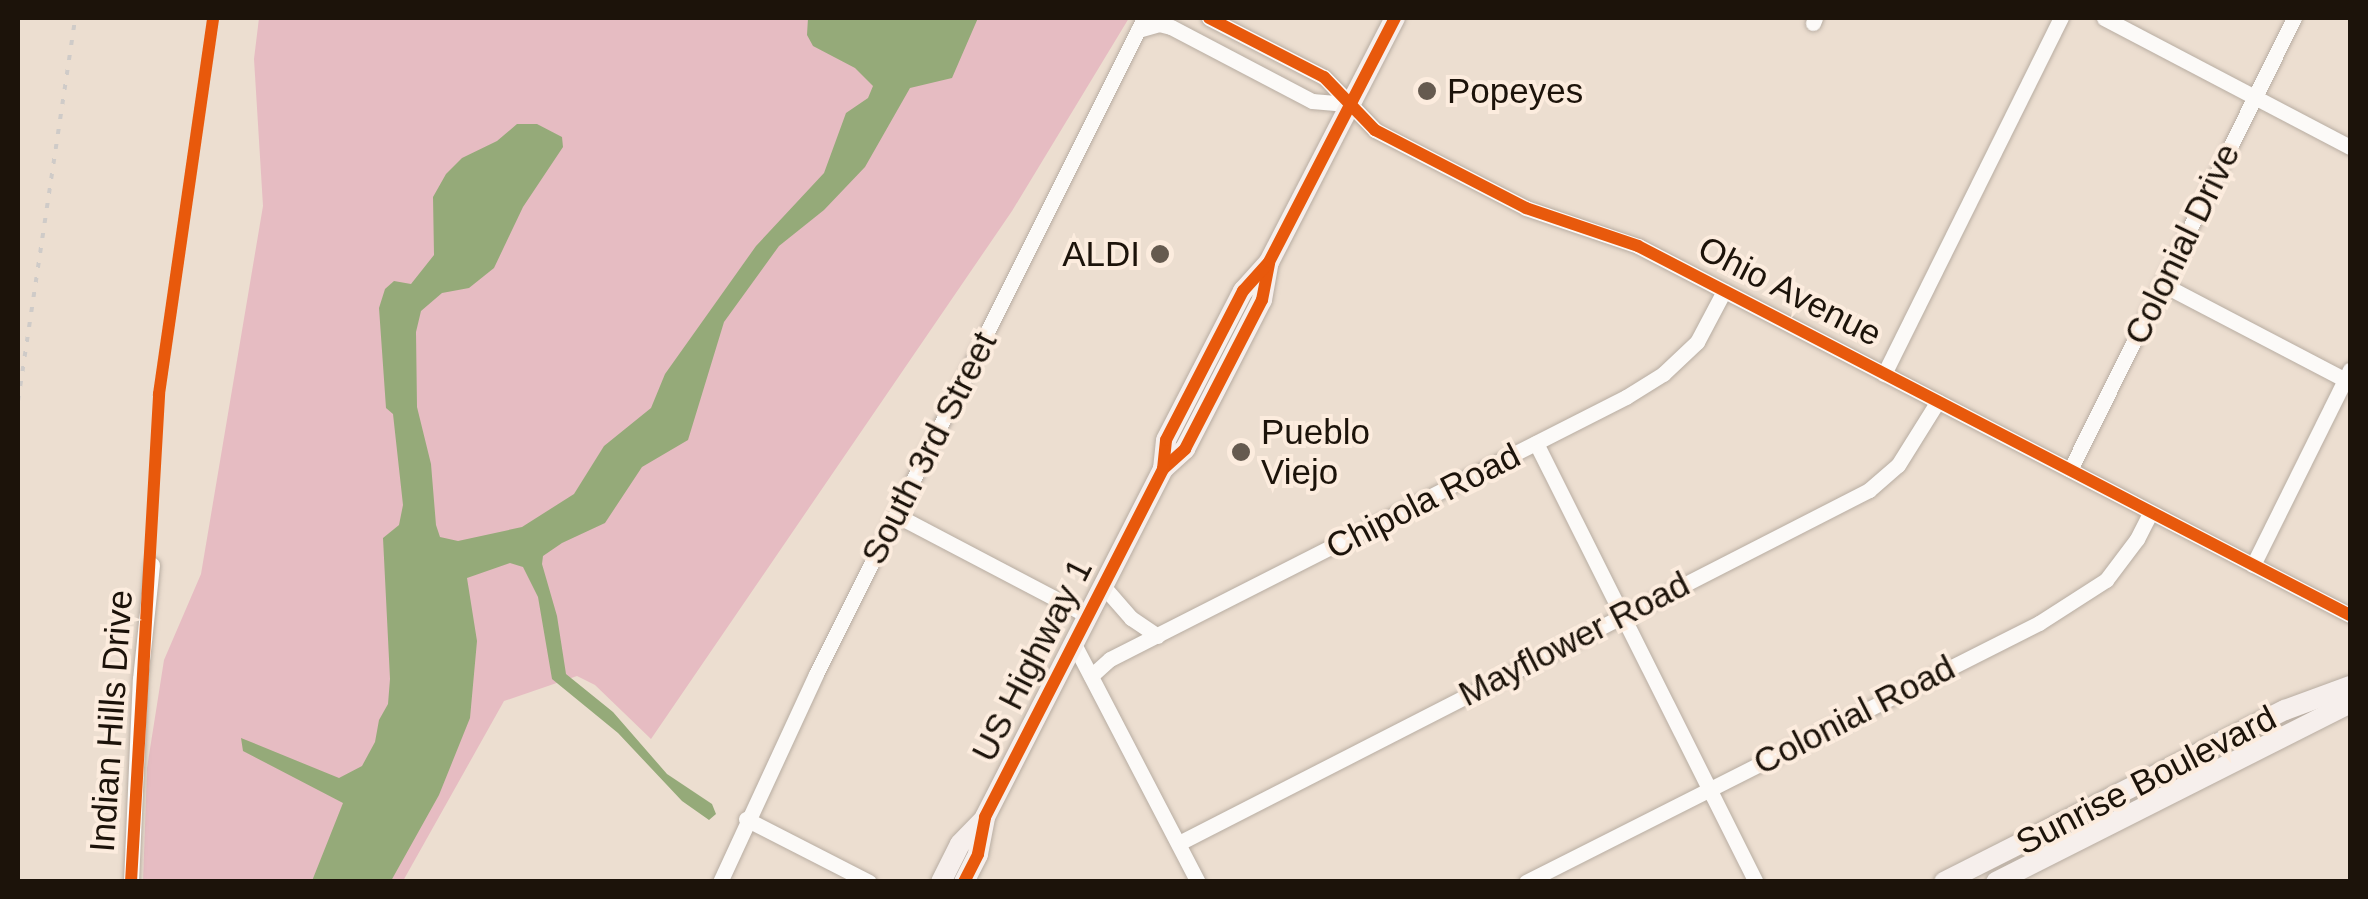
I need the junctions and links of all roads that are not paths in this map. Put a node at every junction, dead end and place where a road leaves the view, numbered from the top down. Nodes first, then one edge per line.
1 (1209, 18) edge
2 (1395, 18) edge
3 (2061, 18) edge
4 (2104, 18) edge
5 (2294, 18) edge
6 (1141, 24) edge
7 (2255, 96) junction
8 (1350, 104) junction
9 (2350, 147) edge
10 (2162, 284) junction
11 (1724, 291) junction
12 (1884, 374) junction
13 (2348, 375) edge
14 (1938, 402) junction
15 (1536, 443) junction
16 (2070, 470) junction
17 (2151, 512) junction
18 (896, 515) junction
19 (152, 565) dead end
20 (2254, 565) junction
21 (1103, 586) junction
22 (1619, 615) junction
23 (1088, 616) junction
24 (2350, 616) edge
25 (1158, 636) junction
26 (1074, 644) junction
27 (1091, 676) junction
28 (2349, 690) edge
29 (1709, 788) junction
30 (985, 817) junction
31 (746, 819) junction
32 (1180, 843) junction
33 (131, 882) edge
34 (720, 882) edge
35 (869, 882) edge
36 (941, 882) edge
37 (964, 882) edge
38 (1198, 882) edge
39 (1526, 882) edge
40 (1756, 882) edge
41 (1944, 882) edge
42 (1996, 882) edge

1 - 8 street, Ohio Avenue
2 - 8 main road, US Highway 1
3 - 12 street
4 - 7 street
5 - 7 street, Colonial Drive
6 - 8 street
6 - 18 street, South 3rd Street
7 - 9 street
7 - 10 street, Colonial Drive
8 - 11 street, Ohio Avenue
8 - 21 main road, US Highway 1
10 - 13 street
10 - 16 street, Colonial Drive
11 - 12 street, Ohio Avenue
11 - 15 street, Chipola Road
12 - 14 street, Ohio Avenue
13 - 20 street
14 - 16 street, Ohio Avenue
14 - 22 street, Mayflower Road
15 - 22 street
15 - 25 street, Chipola Road
16 - 17 street, Ohio Avenue
17 - 20 street, Ohio Avenue
17 - 29 street, Colonial Road
18 - 23 street
18 - 31 street, South 3rd Street
19 - 33 street, Indian Hills Drive
20 - 24 street, Ohio Avenue
21 - 23 main road, US Highway 1
21 - 25 street
22 - 29 street
22 - 32 street, Mayflower Road
23 - 26 main road, US Highway 1
25 - 27 street, Chipola Road
26 - 27 street
26 - 30 main road, US Highway 1
27 - 32 street
28 - 41 main road, Sunrise Boulevard
28 - 42 main road, Sunrise Boulevard
29 - 39 street, Colonial Road
29 - 40 street
30 - 36 main road, US Highway 1
30 - 37 main road, US Highway 1
31 - 34 street, South 3rd Street
31 - 35 street
32 - 38 street

